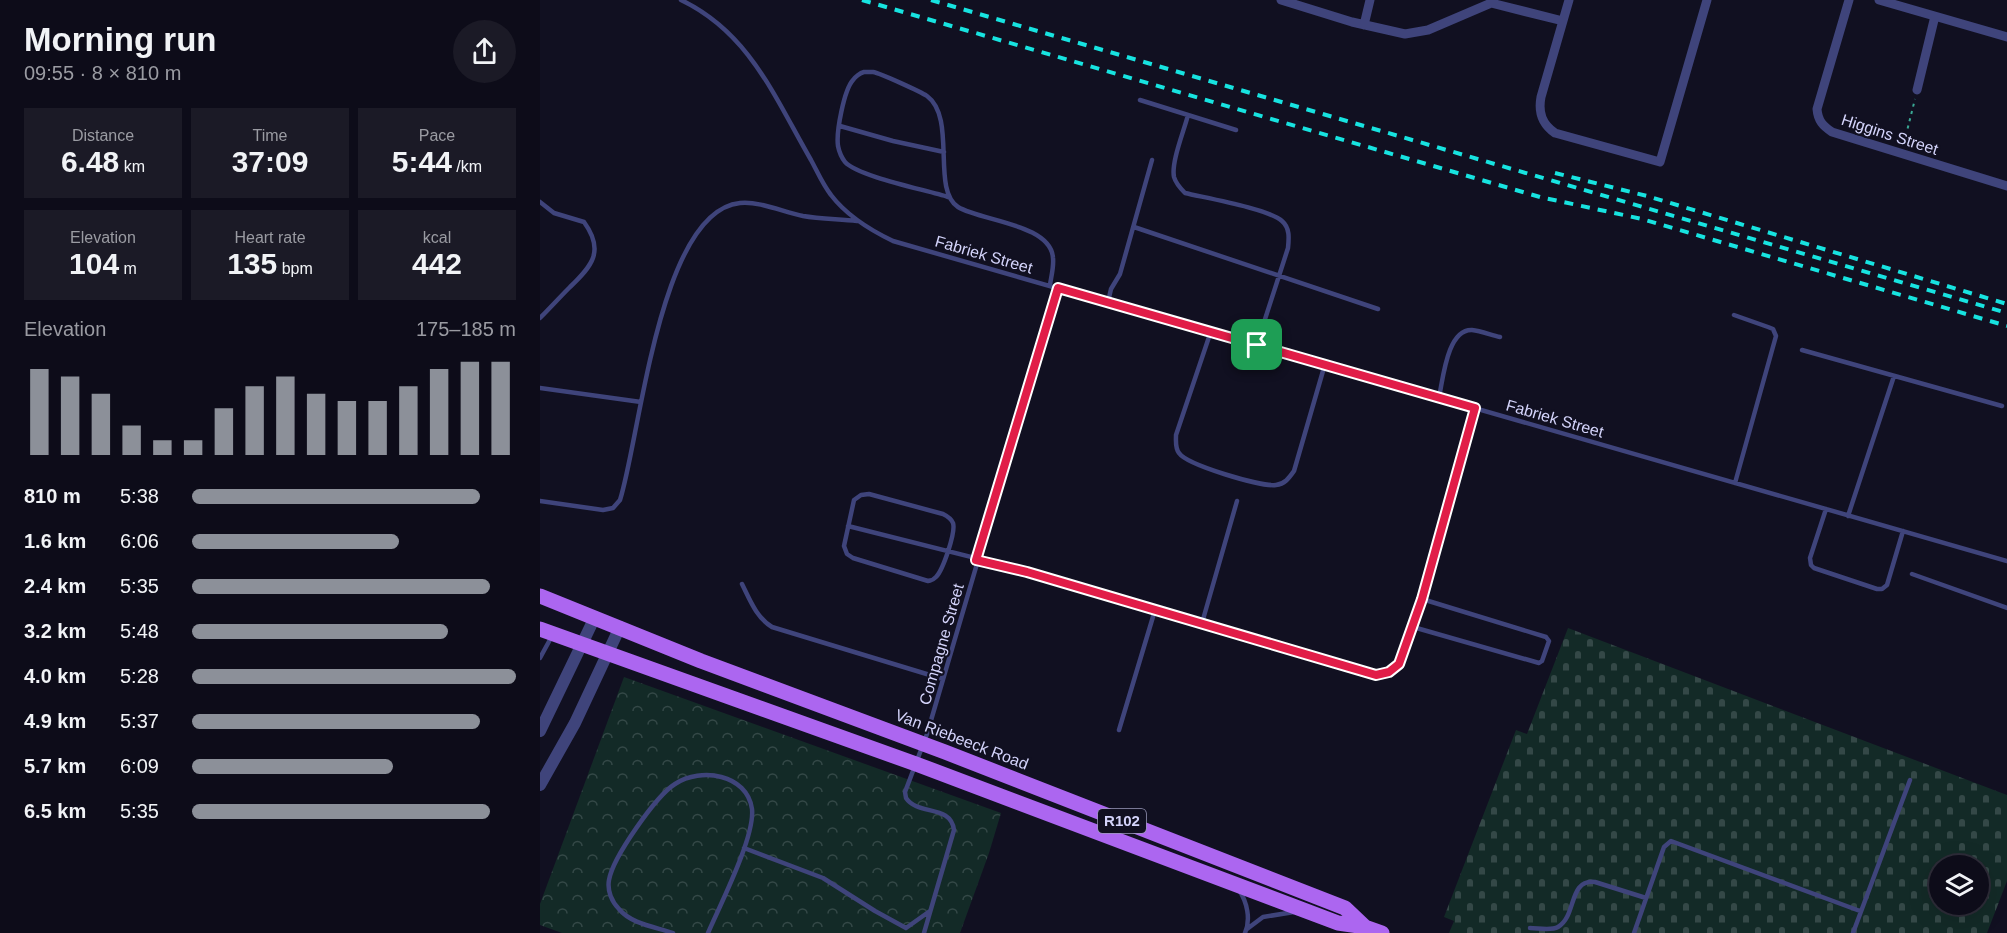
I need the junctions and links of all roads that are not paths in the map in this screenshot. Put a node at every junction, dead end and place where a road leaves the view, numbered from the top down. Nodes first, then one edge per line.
1 (681, 0) edge
2 (1281, 0) edge
3 (1370, 0) edge
4 (1569, 0) edge
5 (1707, 0) edge
6 (1849, 0) edge
7 (1880, 0) edge
8 (1491, 1) edge
9 (1935, 16) junction
10 (1563, 21) junction
11 (1364, 25) junction
12 (2007, 37) edge
13 (1917, 90) road end
14 (1140, 100) dead end
15 (1188, 115) junction
16 (840, 126) junction
17 (1236, 130) dead end
18 (944, 152) junction
19 (1152, 160) dead end
20 (2007, 186) edge
21 (948, 196) junction
22 (540, 202) edge
23 (858, 221) junction
24 (1134, 227) junction
25 (1278, 277) junction
26 (1050, 285) junction
27 (1058, 288) junction
28 (1108, 302) junction
29 (1378, 309) dead end
30 (1734, 315) dead end
31 (540, 318) edge
32 (1211, 331) junction
33 (1500, 337) dead end
34 (1257, 345) junction
35 (1802, 350) dead end
36 (1325, 364) junction
37 (1894, 376) junction
38 (540, 388) edge
39 (1439, 397) junction
40 (641, 402) junction
41 (2002, 406) dead end
42 (1475, 408) junction
43 (1735, 483) junction
44 (540, 501) edge
45 (1237, 501) dead end
46 (1826, 509) junction
47 (1848, 516) junction
48 (848, 526) junction
49 (1903, 531) junction
50 (948, 551) junction
51 (976, 560) junction
52 (2007, 561) edge
53 (1912, 574) dead end
54 (742, 584) dead end
55 (540, 596) edge
56 (1422, 599) junction
57 (2007, 608) edge
58 (1155, 610) junction
59 (595, 617) junction
60 (1202, 623) junction
61 (620, 627) junction
62 (1413, 627) junction
63 (547, 632) edge
64 (583, 644) junction
65 (607, 653) junction
66 (540, 658) edge
67 (943, 679) junction
68 (540, 730) edge
69 (1119, 730) dead end
70 (923, 744) junction
71 (916, 765) junction
72 (1910, 780) dead end
73 (540, 785) edge
74 (744, 848) junction
75 (1236, 885) junction
76 (1646, 898) junction
77 (930, 911) junction
78 (1305, 911) junction
79 (1860, 911) junction
80 (1365, 927) junction
81 (1530, 928) dead end
82 (907, 930) edge
83 (1246, 931) edge
84 (673, 933) edge
85 (708, 933) edge
86 (924, 933) edge
87 (1382, 933) edge
88 (1634, 933) edge
89 (1853, 933) edge

1 - 23 lane, Fabriek Street
2 - 11 street
3 - 11 street
4 - 10 street
5 - 10 street
6 - 20 street, Higgins Street
7 - 9 street
8 - 10 street
8 - 11 street
9 - 12 street
9 - 13 street
14 - 15 lane
15 - 17 lane
15 - 25 lane
16 - 18 lane
16 - 18 lane
16 - 21 lane
18 - 21 lane
19 - 24 lane
21 - 26 lane
22 - 31 lane
23 - 26 lane, Fabriek Street
23 - 40 lane
24 - 25 lane
24 - 28 lane
25 - 29 lane
25 - 34 lane
26 - 27 lane, Fabriek Street
27 - 28 lane, Fabriek Street
27 - 51 lane, Compagne Street
28 - 32 lane, Fabriek Street
30 - 43 lane
32 - 34 lane, Fabriek Street
32 - 36 lane
33 - 39 lane
34 - 36 lane, Fabriek Street
35 - 37 lane
36 - 39 lane, Fabriek Street
37 - 41 lane
37 - 47 lane
38 - 40 lane
39 - 42 lane, Fabriek Street
40 - 44 lane
42 - 43 lane, Fabriek Street
42 - 56 lane
43 - 46 lane, Fabriek Street
45 - 60 lane
46 - 47 lane, Fabriek Street
46 - 49 lane
47 - 49 lane, Fabriek Street
48 - 50 lane
48 - 50 lane
48 - 50 lane
49 - 52 lane, Fabriek Street
50 - 51 lane
51 - 58 lane
51 - 67 lane, Compagne Street
53 - 57 lane
54 - 67 lane
55 - 59 main road, Van Riebeeck Road / R102
56 - 62 lane
56 - 62 lane
58 - 60 lane
58 - 69 lane
59 - 61 main road, Van Riebeeck Road / R102
59 - 64 street
60 - 62 lane
61 - 65 street
61 - 70 main road, Van Riebeeck Road / R102
63 - 64 main road, Van Riebeeck Road / R102
63 - 66 lane
64 - 65 main road, Van Riebeeck Road / R102
64 - 68 street
65 - 71 main road, Van Riebeeck Road / R102
65 - 73 street
67 - 70 lane, Compagne Street
70 - 71 lane, Compagne Street
70 - 80 main road, Van Riebeeck Road / R102
71 - 75 main road, Van Riebeeck Road / R102
71 - 77 lane, Compagne Street
72 - 79 lane
74 - 82 lane
74 - 84 lane
74 - 85 lane
75 - 78 main road, Van Riebeeck Road / R102
75 - 83 lane
76 - 79 lane
76 - 81 lane
76 - 88 lane
77 - 82 lane
77 - 86 lane
78 - 80 main road, Van Riebeeck Road / R102
78 - 83 lane
79 - 89 lane
80 - 87 main road, Van Riebeeck Road / R102

